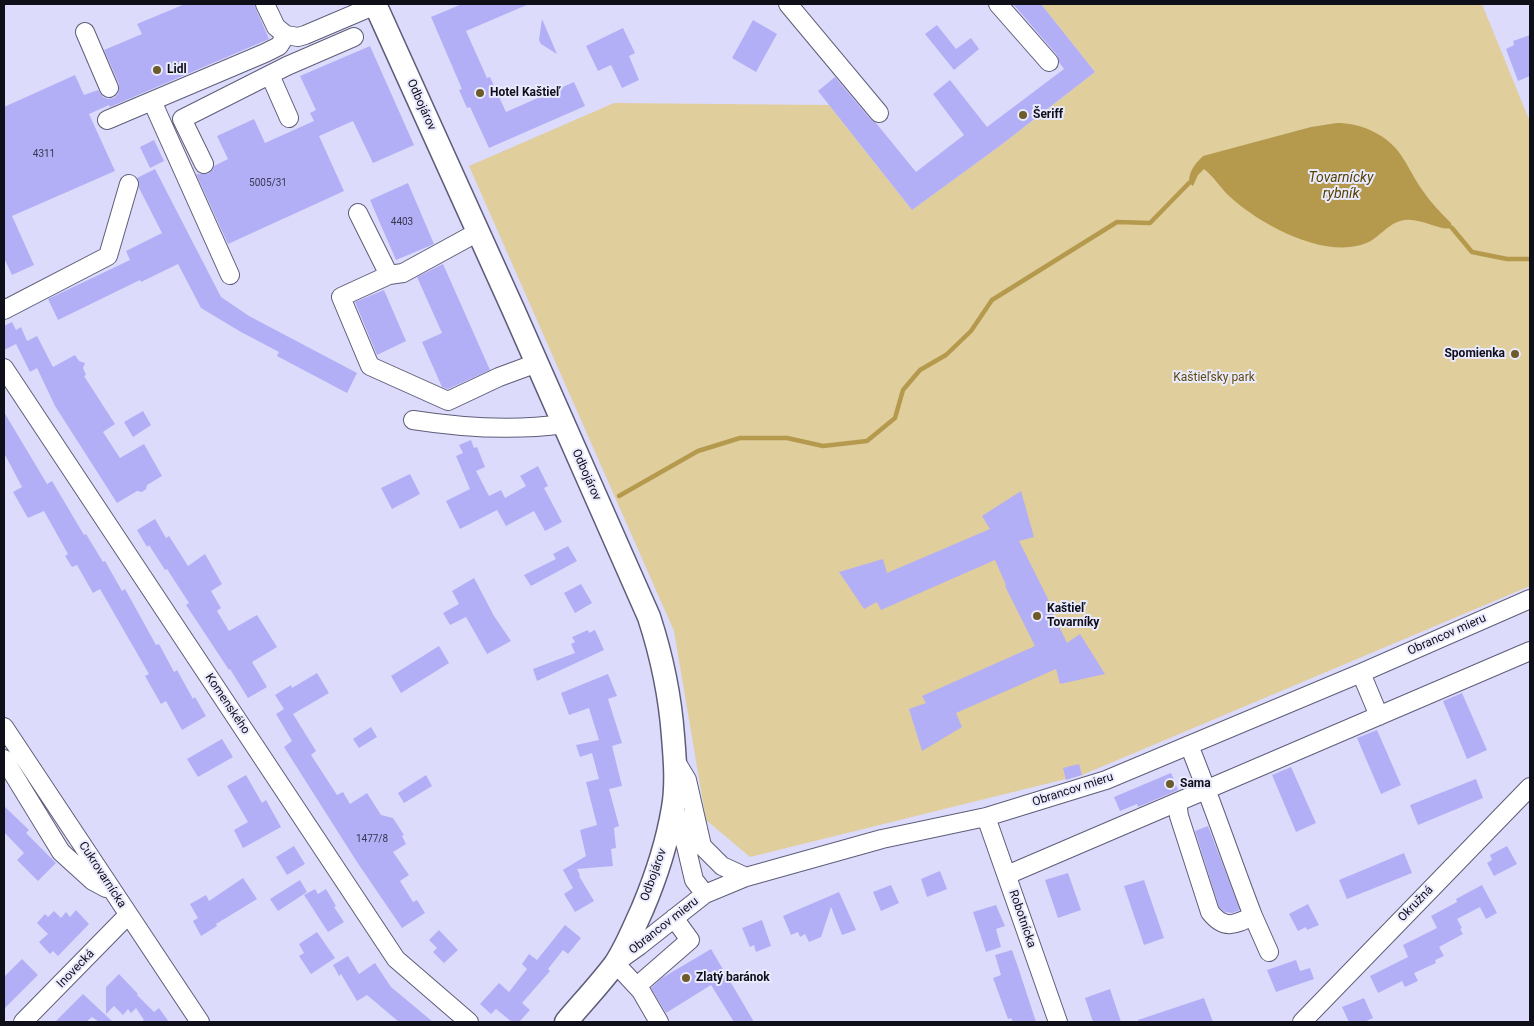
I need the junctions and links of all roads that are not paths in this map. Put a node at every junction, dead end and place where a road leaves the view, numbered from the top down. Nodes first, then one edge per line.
1 (265, 4) edge
2 (376, 4) edge
3 (788, 4) edge
4 (998, 4) edge
5 (85, 32) dead end
6 (354, 37) dead end
7 (282, 40) junction
8 (1049, 62) dead end
9 (287, 66) junction
10 (270, 75) junction
11 (109, 88) dead end
12 (152, 101) junction
13 (879, 113) dead end
14 (289, 118) dead end
15 (107, 120) dead end
16 (204, 164) dead end
17 (129, 184) dead end
18 (358, 213) dead end
19 (478, 232) junction
20 (230, 275) dead end
21 (389, 275) junction
22 (4, 310) edge
23 (537, 363) junction
24 (4, 368) edge
25 (413, 420) dead end
26 (564, 424) junction
27 (1530, 598) edge
28 (1530, 651) edge
29 (1361, 673) junction
30 (1379, 716) junction
31 (4, 726) edge
32 (1189, 745) junction
33 (4, 759) edge
34 (675, 760) junction
35 (1530, 787) edge
36 (1207, 789) junction
37 (1177, 802) junction
38 (674, 807) junction
39 (986, 817) junction
40 (1007, 875) junction
41 (746, 877) junction
42 (113, 892) junction
43 (705, 894) junction
44 (128, 915) junction
45 (1252, 916) junction
46 (674, 918) junction
47 (1269, 952) dead end
48 (615, 963) junction
49 (644, 980) dead end
50 (23, 1022) edge
51 (200, 1022) edge
52 (469, 1022) edge
53 (566, 1022) edge
54 (659, 1022) edge
55 (1058, 1022) edge
56 (1302, 1022) edge

1 - 7 street
2 - 7 street
2 - 19 main road, Odbojárov
3 - 13 street
4 - 8 street
5 - 11 street
6 - 9 street
7 - 9 street
7 - 12 street
9 - 10 street
10 - 14 street
10 - 16 street
12 - 15 street
12 - 20 street
17 - 22 street
18 - 21 street
19 - 21 street
19 - 23 main road, Odbojárov
21 - 23 street
23 - 26 main road, Odbojárov
24 - 52 street, Komenského
25 - 26 street
26 - 34 main road, Odbojárov
27 - 29 street, Obrancov mieru
28 - 30 street
29 - 30 street
29 - 32 street, Obrancov mieru
30 - 36 street
31 - 42 street, Cukrovarnícka
32 - 36 street
32 - 39 street, Obrancov mieru
33 - 42 street
34 - 38 main road, Odbojárov
34 - 41 street
35 - 56 street, Okružná
36 - 37 street
36 - 45 street
37 - 40 street
37 - 45 street
38 - 43 street
38 - 48 main road, Odbojárov
39 - 40 street, Robotnícka
39 - 41 street, Obrancov mieru
40 - 55 street, Robotnícka
41 - 43 street, Obrancov mieru
42 - 44 street, Cukrovarnícka
43 - 46 street, Obrancov mieru
44 - 50 street, Inovecká
44 - 51 street, Cukrovarnícka
45 - 47 street
46 - 48 street, Obrancov mieru
46 - 49 street
48 - 53 main road, Odbojárov
48 - 54 street

